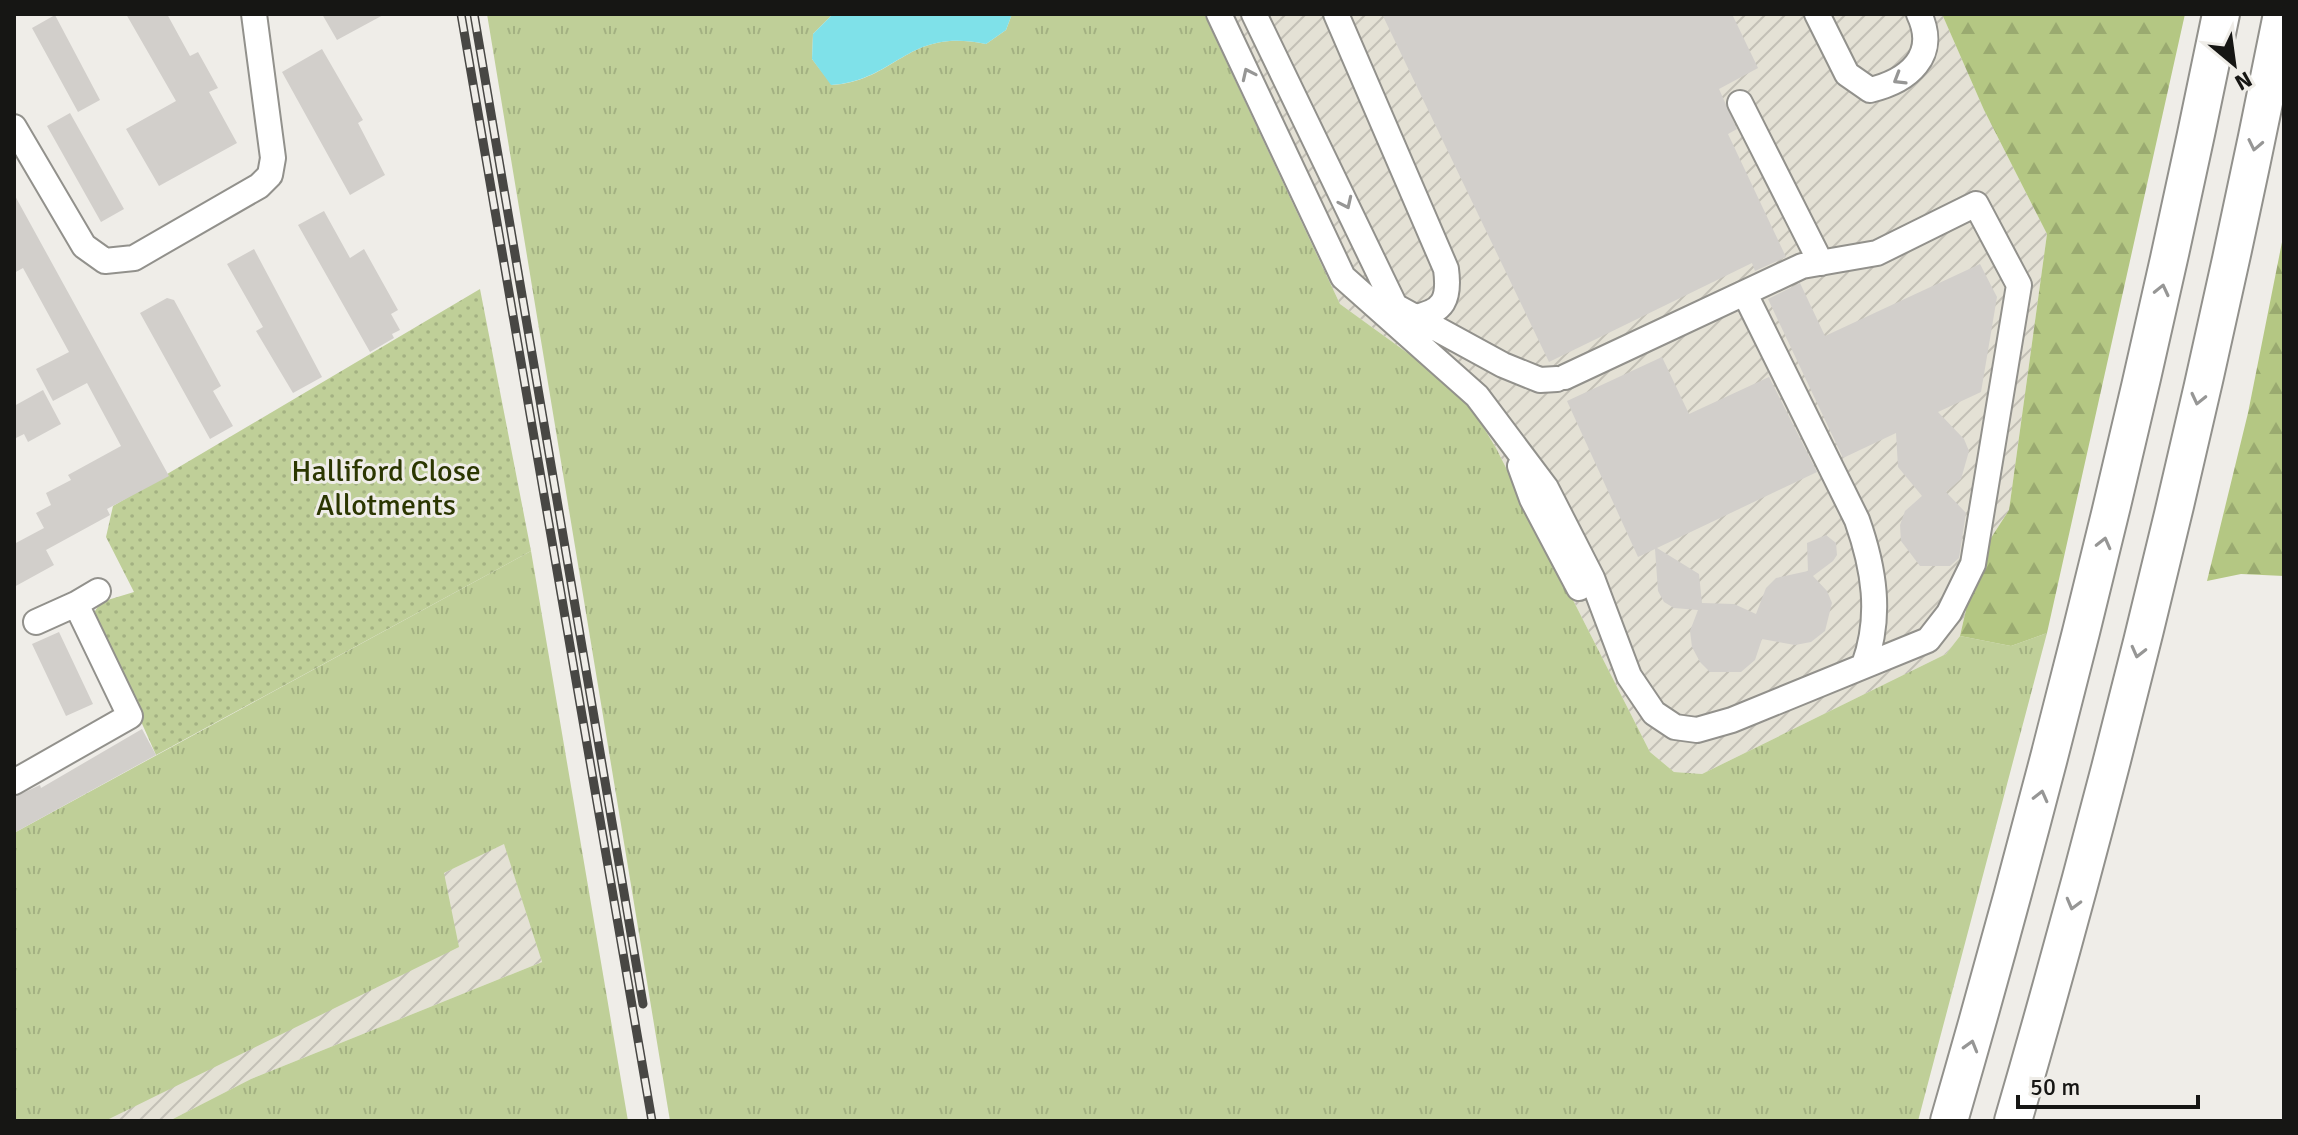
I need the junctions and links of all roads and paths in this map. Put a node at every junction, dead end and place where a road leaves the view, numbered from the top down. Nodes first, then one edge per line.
1 (254, 14) edge
2 (1219, 14) edge
3 (1254, 14) edge
4 (1336, 14) edge
5 (1817, 14) edge
6 (1919, 14) edge
7 (2221, 14) edge
8 (2282, 14) edge
9 (1740, 103) dead end
10 (14, 127) edge
11 (1821, 263) junction
12 (1745, 294) junction
13 (1409, 324) junction
14 (98, 591) dead end
15 (76, 604) junction
16 (36, 622) dead end
17 (1864, 665) junction
18 (14, 782) edge
19 (1949, 1121) edge
20 (2013, 1121) edge

1 - 10 street
13 -> 2 street
3 -> 13 street
4 - 13 street
6 -> 5 street
19 -> 7 highway
8 -> 20 highway
9 - 11 street
11 - 12 street
11 - 17 street
12 - 13 street
12 - 17 street
13 - 17 street
14 - 15 street
15 - 16 street
15 - 18 street

